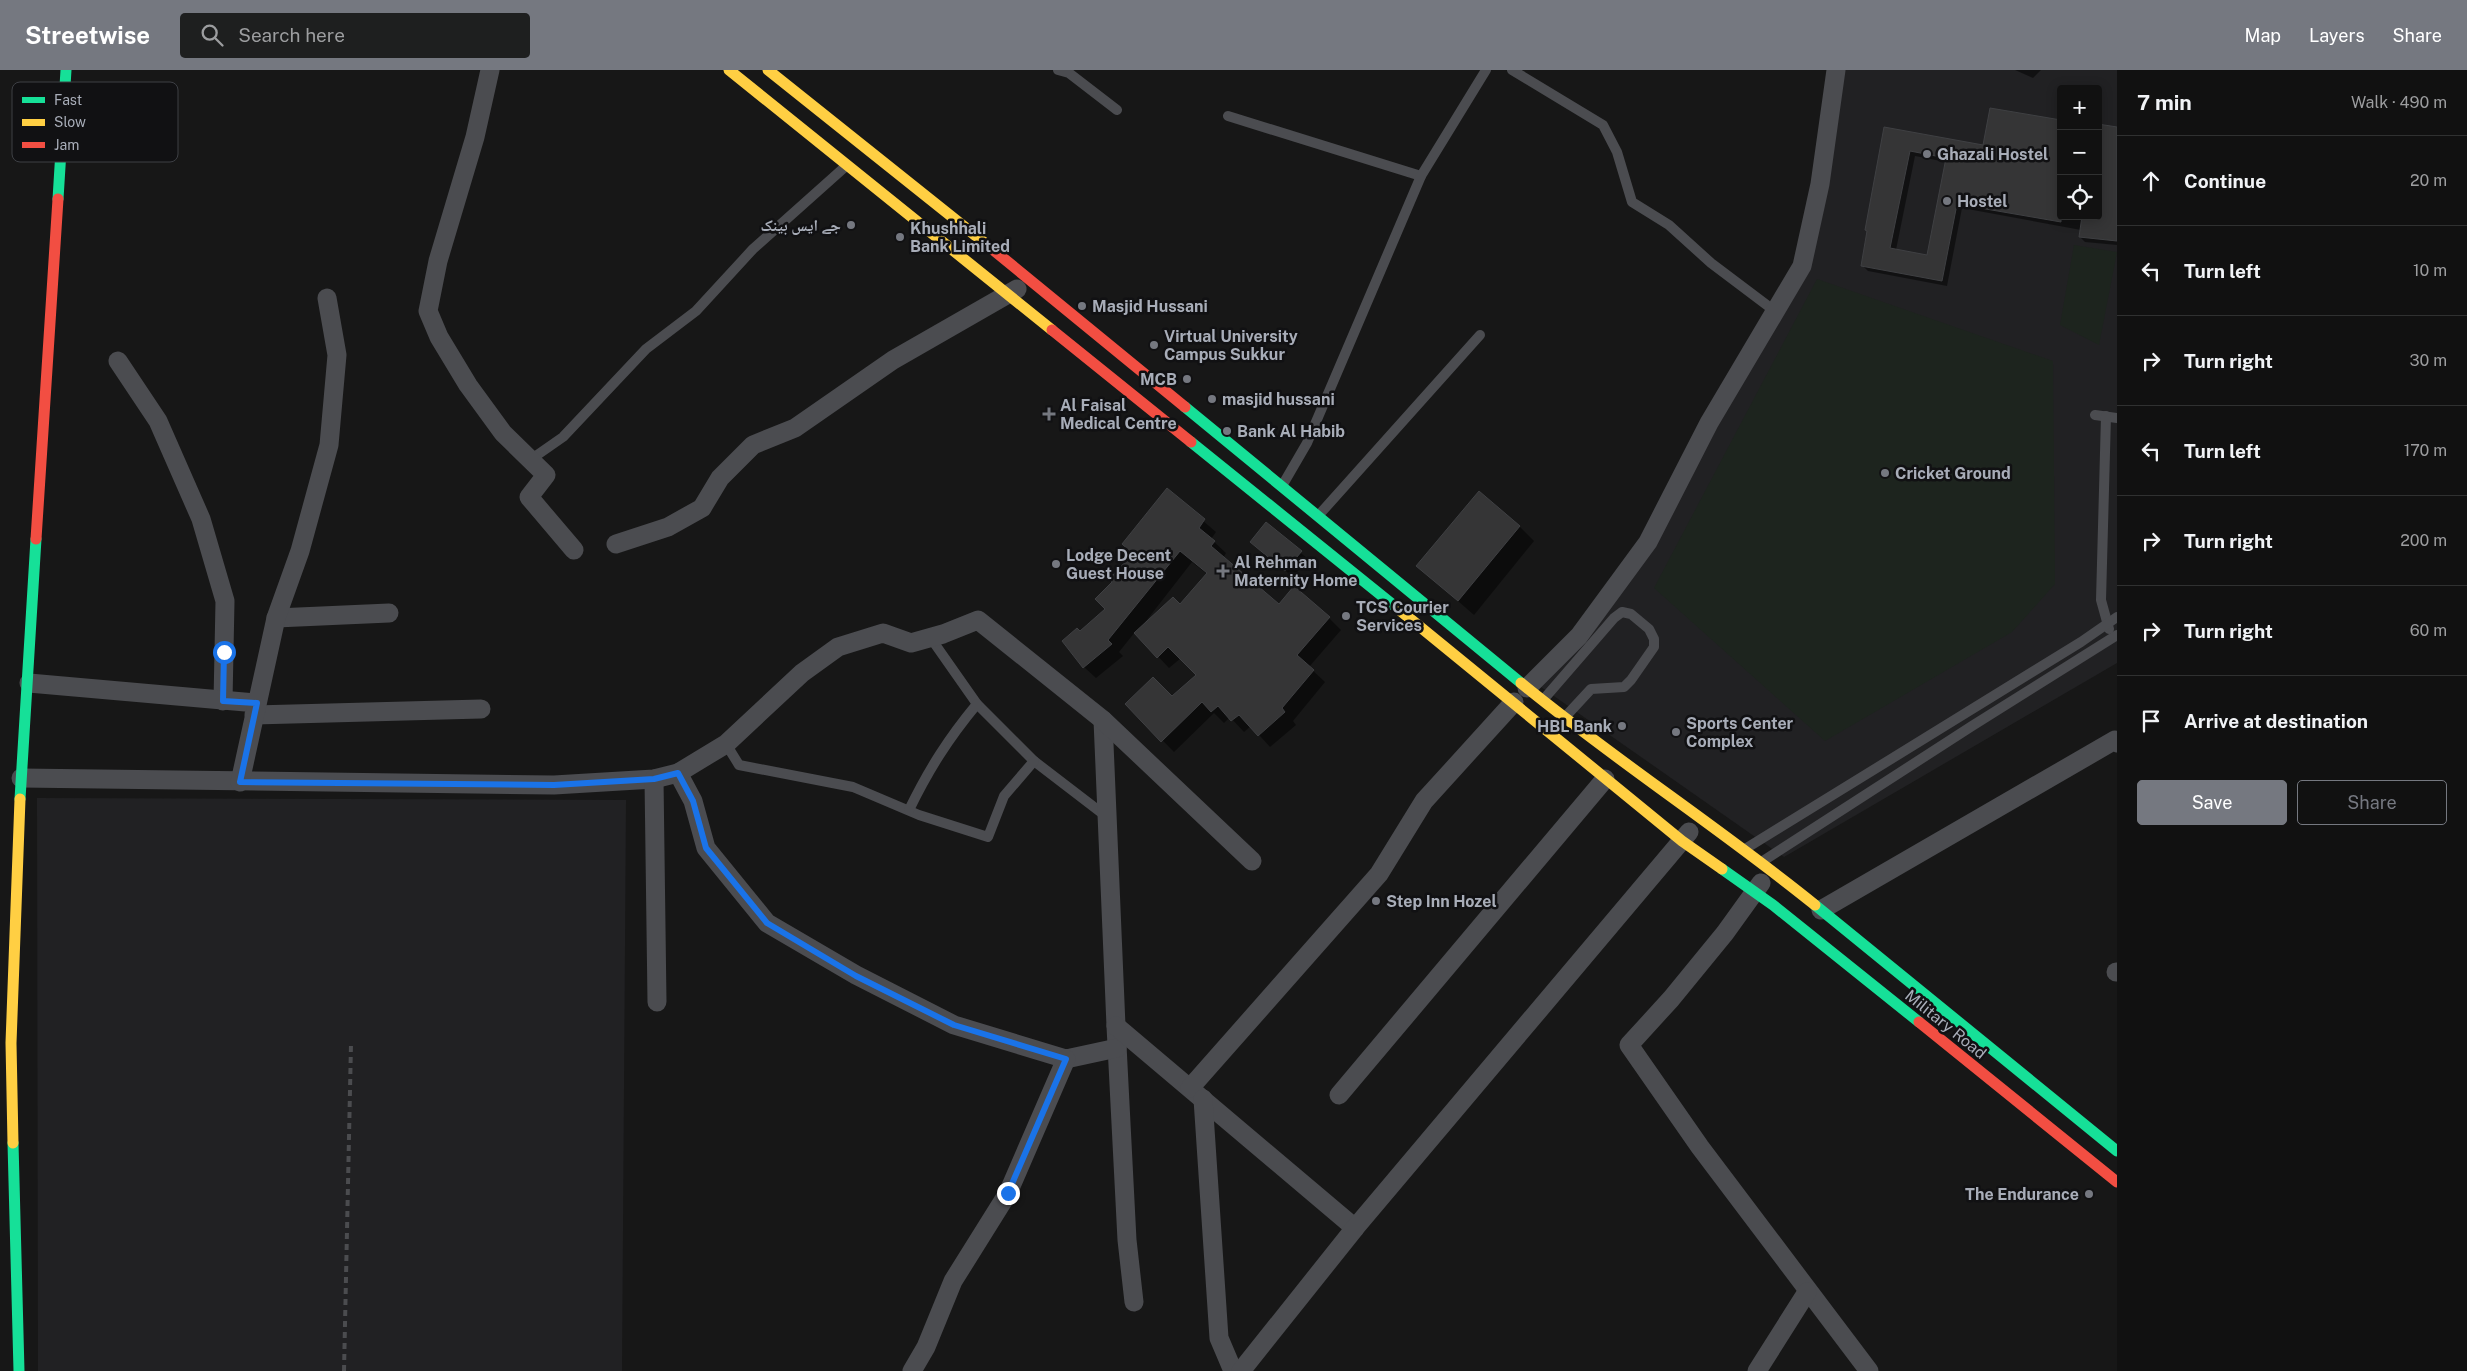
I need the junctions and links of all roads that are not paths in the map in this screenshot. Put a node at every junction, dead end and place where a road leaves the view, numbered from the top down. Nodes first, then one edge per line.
1 (490, 70) edge
2 (729, 70) edge
3 (768, 70) edge
4 (1058, 70) edge
5 (1486, 70) edge
6 (1512, 70) edge
7 (1836, 70) edge
8 (1070, 71) edge
9 (1117, 110) dead end
10 (1228, 116) dead end
11 (60, 162) edge
12 (846, 166) junction
13 (1421, 176) junction
14 (1031, 280) junction
15 (1008, 294) junction
16 (327, 298) dead end
17 (1776, 312) junction
18 (1480, 335) dead end
19 (118, 361) dead end
20 (2095, 415) dead end
21 (2112, 417) edge
22 (530, 460) junction
23 (1282, 487) junction
24 (1318, 516) junction
25 (616, 544) dead end
26 (574, 550) dead end
27 (389, 613) dead end
28 (2117, 617) edge
29 (276, 618) junction
30 (2106, 624) junction
31 (2115, 636) edge
32 (930, 638) junction
33 (29, 683) junction
34 (1528, 688) junction
35 (1543, 700) junction
36 (223, 701) junction
37 (1514, 702) junction
38 (977, 704) junction
39 (255, 709) junction
40 (480, 709) dead end
41 (1565, 716) junction
42 (1103, 720) junction
43 (2117, 743) edge
44 (726, 744) junction
45 (1034, 762) junction
46 (678, 773) junction
47 (21, 778) junction
48 (654, 779) junction
49 (1605, 779) junction
50 (240, 782) junction
51 (1818, 804) junction
52 (910, 810) junction
53 (1107, 817) junction
54 (1829, 818) junction
55 (1699, 819) junction
56 (1682, 841) junction
57 (1743, 851) junction
58 (1252, 861) dead end
59 (1766, 867) junction
60 (1754, 890) junction
61 (1821, 910) junction
62 (657, 1002) dead end
63 (1116, 1026) junction
64 (5, 1042) edge
65 (1117, 1048) junction
66 (1066, 1059) junction
67 (1196, 1094) junction
68 (1340, 1095) dead end
69 (2117, 1151) edge
70 (2117, 1182) edge
71 (1355, 1228) junction
72 (1807, 1292) junction
73 (1134, 1302) dead end
74 (19, 1371) edge
75 (912, 1371) edge
76 (1233, 1371) edge
77 (1241, 1371) edge
78 (1757, 1371) edge
79 (1868, 1371) edge

1 - 22 street
2 - 12 main road, Military Road
3 - 14 main road, Military Road
4 - 8 lane
5 - 13 lane
6 - 17 lane
7 - 17 street
8 - 9 lane
10 - 13 lane
11 - 33 main road
12 - 15 main road, Military Road
12 - 22 lane
13 - 23 lane
14 - 15 street
14 - 23 main road, Military Road
15 - 25 street
15 - 37 main road, Military Road
16 - 29 street
17 - 34 street
18 - 24 lane
19 - 36 street
20 - 21 lane
21 - 30 lane
22 - 26 street
23 - 24 main road, Military Road
24 - 34 main road, Military Road
27 - 29 street
28 - 30 lane
29 - 39 street
30 - 31 lane
30 - 51 lane
31 - 54 lane
32 - 38 lane
32 - 42 street
32 - 44 street
33 - 36 street
33 - 47 main road
34 - 35 main road, Military Road
35 - 41 main road, Military Road
35 - 41 lane
36 - 39 street
37 - 49 main road, Military Road
37 - 67 street
38 - 45 lane
38 - 52 lane
39 - 40 street
39 - 50 street
41 - 55 main road, Military Road
42 - 53 street
42 - 58 street
43 - 61 street
44 - 46 street
44 - 52 lane
45 - 52 lane
45 - 53 lane
46 - 48 street
46 - 66 street
47 - 50 street
47 - 64 main road
48 - 50 street
48 - 62 street
49 - 56 main road, Military Road
49 - 68 street
51 - 54 lane
51 - 57 lane
53 - 63 street
54 - 59 lane
55 - 56 street
55 - 57 main road, Military Road
56 - 60 main road, Military Road
56 - 71 street
57 - 59 main road, Military Road
59 - 60 street
59 - 61 main road, Military Road
60 - 70 main road, Military Road
60 - 72 street
61 - 69 main road, Military Road
63 - 65 street
63 - 67 street
64 - 74 main road
65 - 66 street
65 - 73 street
66 - 75 street
67 - 71 street
67 - 76 street
71 - 77 street
72 - 78 street
72 - 79 street

